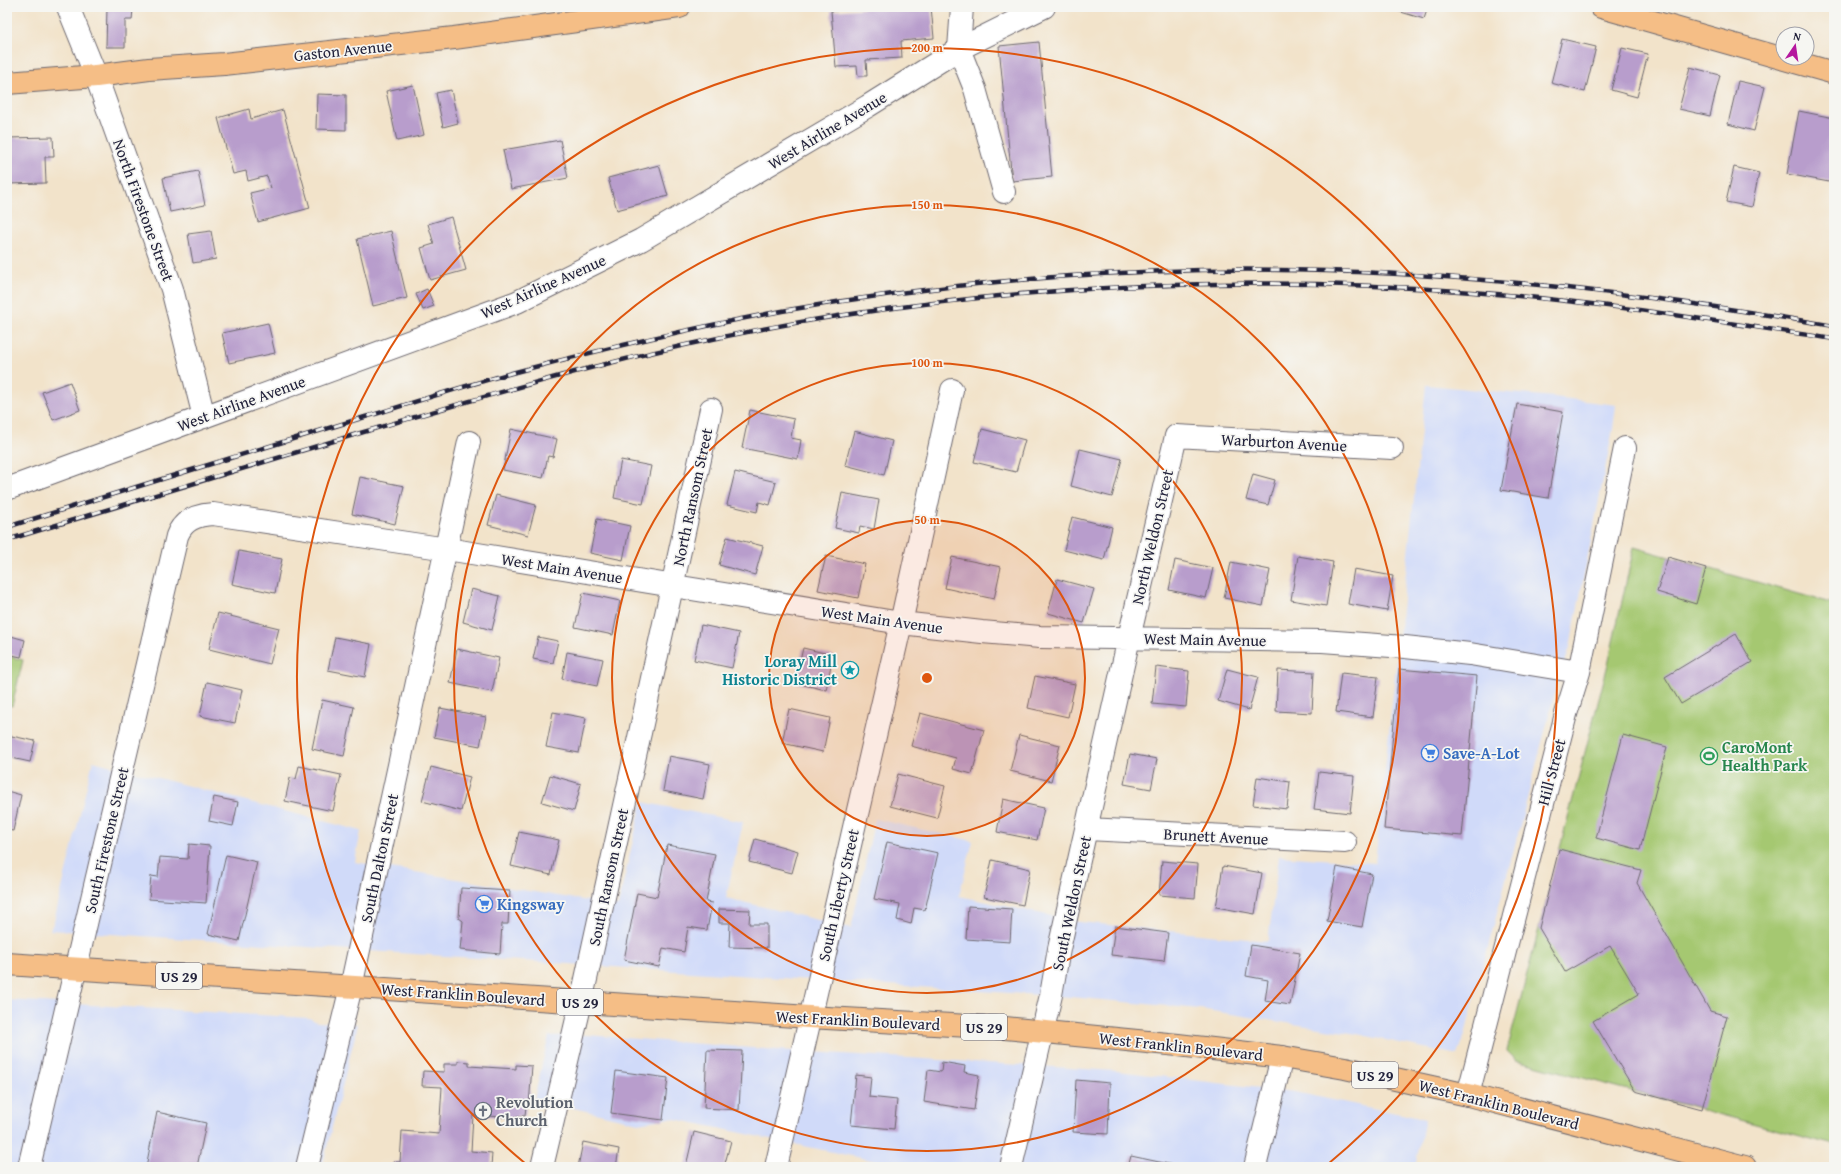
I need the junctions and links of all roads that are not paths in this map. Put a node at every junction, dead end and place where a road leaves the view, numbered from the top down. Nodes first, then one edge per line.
1 (68, 7) edge
2 (678, 7) edge
3 (962, 7) edge
4 (1044, 7) edge
5 (1601, 7) edge
6 (959, 49) junction
7 (1834, 73) edge
8 (96, 76) junction
9 (7, 83) edge
10 (1004, 192) dead end
11 (952, 390) dead end
12 (711, 409) dead end
13 (204, 417) junction
14 (1176, 436) joint
15 (469, 442) dead end
16 (1392, 448) dead end
17 (1625, 448) dead end
18 (7, 489) edge
19 (191, 518) joint
20 (447, 549) junction
21 (672, 586) junction
22 (901, 623) junction
23 (1129, 638) junction
24 (1579, 672) junction
25 (1087, 829) junction
26 (1345, 842) dead end
27 (7, 964) edge
28 (76, 970) junction
29 (351, 987) junction
30 (581, 1002) junction
31 (810, 1017) junction
32 (1042, 1031) junction
33 (1282, 1057) junction
34 (1468, 1095) junction
35 (1732, 1165) edge
36 (29, 1167) edge
37 (307, 1167) edge
38 (542, 1167) edge
39 (776, 1167) edge
40 (1011, 1167) edge
41 (1255, 1167) edge

1 - 8 street, North Firestone Street
2 - 8 main road, Gaston Avenue
3 - 6 street
4 - 6 street, West Airline Avenue
5 - 7 main road
6 - 10 street
6 - 13 street, West Airline Avenue
8 - 9 main road, Gaston Avenue
8 - 13 street, North Firestone Street
11 - 22 street, South Liberty Street
12 - 21 street, North Ransom Street
13 - 18 street, West Airline Avenue
14 - 16 street, Warburton Avenue
14 - 23 street, North Weldon Street
15 - 20 street, South Dalton Street
17 - 24 street, Hill Street
19 - 20 street, West Main Avenue
19 - 28 street, South Firestone Street
20 - 21 street, West Main Avenue
20 - 29 street, South Dalton Street
21 - 22 street, West Main Avenue
21 - 30 street, South Ransom Street
22 - 23 street, West Main Avenue
22 - 31 street, South Liberty Street
23 - 24 street, West Main Avenue
23 - 25 street, South Weldon Street
24 - 34 street, Hill Street
25 - 26 street, Brunett Avenue
25 - 32 street, South Weldon Street
27 - 28 main road, West Franklin Boulevard / US 29
28 - 29 main road, West Franklin Boulevard / US 29
28 - 36 street, South Firestone Street
29 - 30 main road, West Franklin Boulevard / US 29
29 - 37 street, South Dalton Street
30 - 31 main road, West Franklin Boulevard / US 29
30 - 38 street, South Ransom Street
31 - 32 main road, West Franklin Boulevard / US 29
31 - 39 street, South Liberty Street
32 - 33 main road, West Franklin Boulevard / US 29
32 - 40 street, South Weldon Street
33 - 34 main road, West Franklin Boulevard / US 29
33 - 41 street
34 - 35 main road, West Franklin Boulevard / US 29

